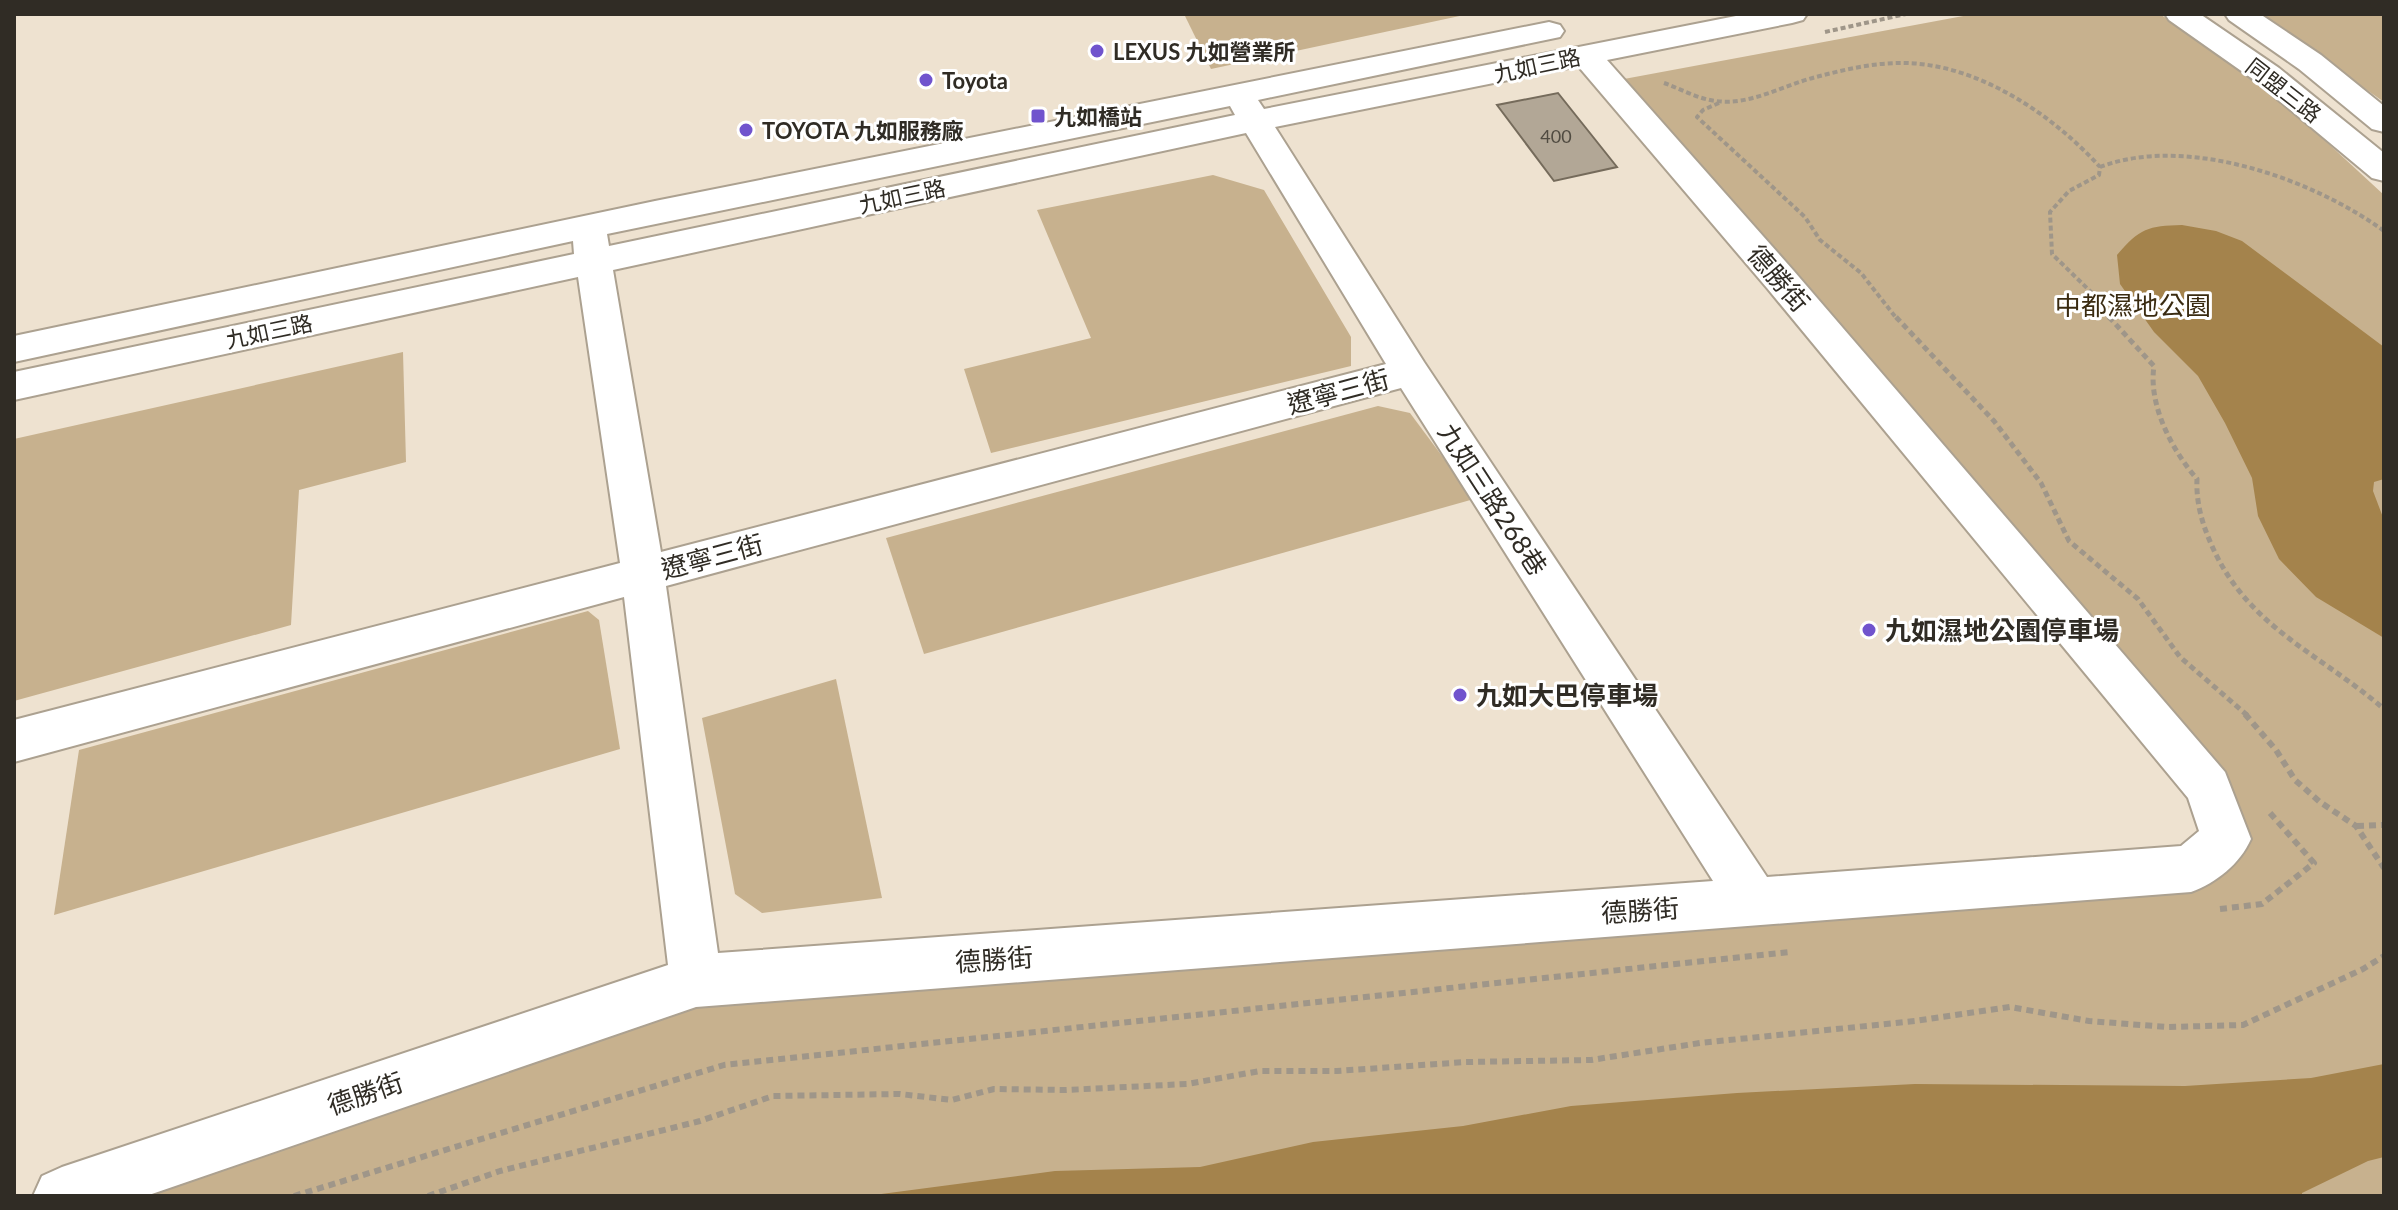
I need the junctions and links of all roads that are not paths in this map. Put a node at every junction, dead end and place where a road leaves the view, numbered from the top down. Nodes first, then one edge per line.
1 (1638, 14) edge
2 (2180, 14) edge
3 (2240, 14) edge
4 (1804, 24) edge
5 (1585, 55) junction
6 (1247, 107) junction
7 (2384, 122) edge
8 (2384, 170) edge
9 (591, 244) junction
10 (14, 349) edge
11 (1410, 372) junction
12 (14, 386) edge
13 (643, 574) junction
14 (14, 741) edge
15 (1755, 902) junction
16 (696, 981) junction
17 (62, 1196) edge

1 - 6 street, 九如三路
2 - 8 street, 同盟三路
3 - 7 street, 同盟三路
4 - 5 street, 九如三路
5 - 6 street, 九如三路
5 - 15 street, 德勝街
6 - 9 street, 九如三路
6 - 11 street, 九如三路268巷
9 - 10 street, 九如三路
9 - 12 street, 九如三路
9 - 13 street
11 - 13 street, 遼寧三街
11 - 15 street, 九如三路268巷
13 - 14 street, 遼寧三街
13 - 16 street
15 - 16 street, 德勝街
16 - 17 street, 德勝街

